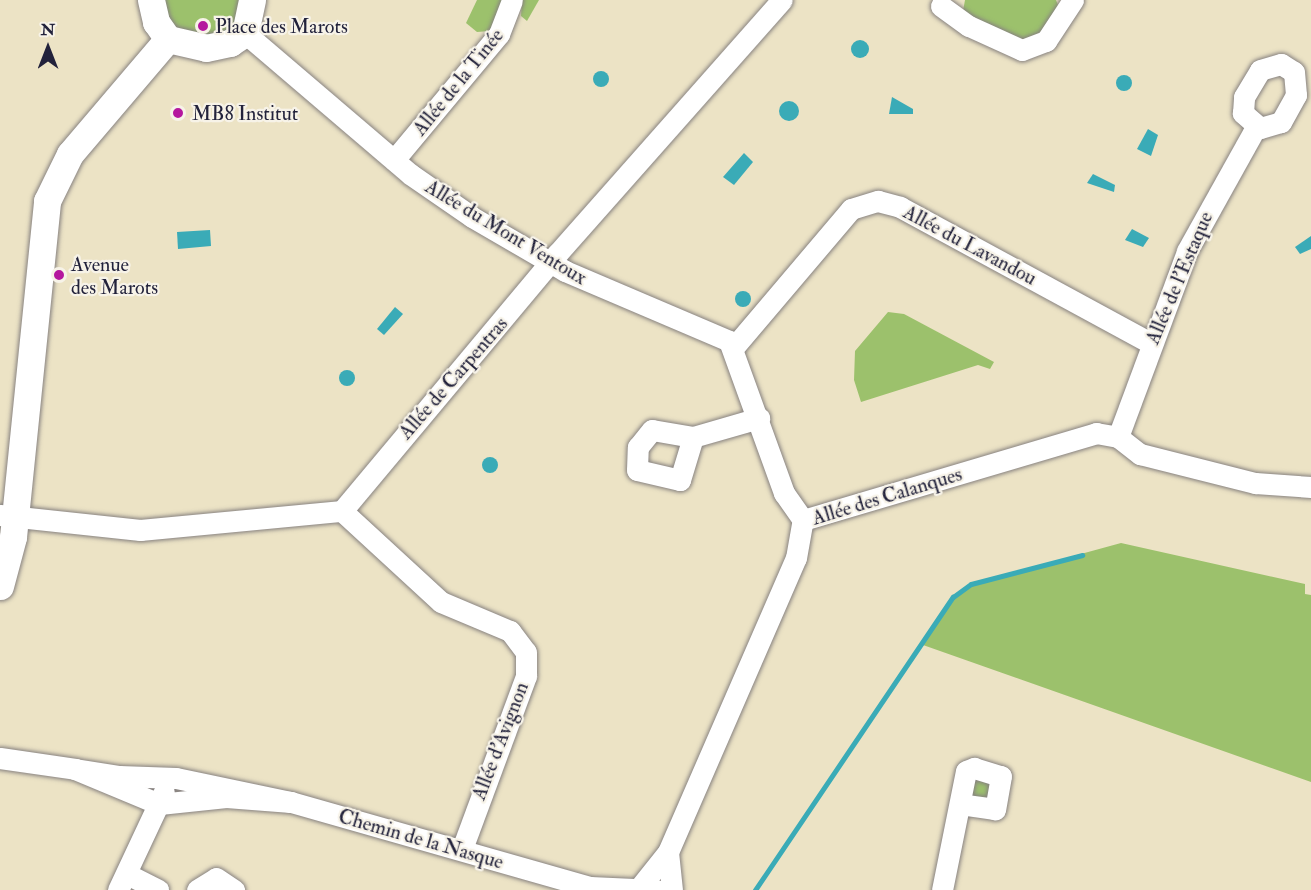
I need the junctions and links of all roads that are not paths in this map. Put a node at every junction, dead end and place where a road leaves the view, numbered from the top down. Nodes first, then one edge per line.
1 (152, 0) edge
2 (252, 0) edge
3 (512, 0) edge
4 (782, 0) edge
5 (1072, 0) edge
6 (940, 2) edge
7 (245, 33) junction
8 (168, 39) junction
9 (1256, 127) dead end
10 (394, 160) junction
11 (550, 263) junction
12 (1151, 343) junction
13 (734, 347) junction
14 (759, 418) junction
15 (693, 437) dead end
16 (1118, 437) junction
17 (1311, 487) edge
18 (342, 511) junction
19 (8, 515) edge
20 (804, 520) junction
21 (0, 586) edge
22 (0, 758) edge
23 (75, 769) junction
24 (136, 778) junction
25 (190, 781) junction
26 (291, 802) junction
27 (187, 803) junction
28 (159, 804) junction
29 (960, 804) dead end
30 (462, 849) junction
31 (668, 852) junction
32 (551, 877) junction
33 (123, 882) edge
34 (634, 889) edge
35 (158, 890) edge
36 (197, 890) edge
37 (234, 890) edge
38 (575, 890) edge
39 (672, 890) edge
40 (942, 890) edge

1 - 8 street
2 - 7 street
3 - 10 street, Allée de la Tinée
4 - 11 street, Allée de Carpentras
5 - 6 street
7 - 8 street
7 - 10 street, Allée du Mont Ventoux
8 - 19 street
9 - 12 street, Allée de l'Estaque
10 - 11 street, Allée du Mont Ventoux
11 - 13 street, Allée du Mont Ventoux
11 - 18 street, Allée de Carpentras
12 - 13 street, Allée du Lavandou
12 - 16 street, Allée de l'Estaque
13 - 14 street
14 - 15 street
14 - 20 street
16 - 17 street
16 - 20 street, Allée des Calanques
18 - 19 street
18 - 30 street, Allée d'Avignon
19 - 21 street
20 - 31 street, Allée des Calanques
22 - 23 street, Chemin de la Nasque
23 - 24 street, Chemin de la Nasque
23 - 28 street, Chemin de la Nasque
24 - 25 street, Chemin de la Nasque
24 - 28 street
25 - 26 street, Chemin de la Nasque
25 - 27 street
25 - 28 street
26 - 27 street, Chemin de la Nasque
26 - 30 street, Chemin de la Nasque
27 - 28 street, Chemin de la Nasque
28 - 33 street
29 - 40 street
30 - 32 street, Chemin de la Nasque
31 - 34 street, Allée des Calanques
31 - 39 street, Allée des Calanques
32 - 34 street, Chemin de la Nasque
32 - 38 street, Chemin de la Nasque
33 - 35 street
36 - 37 street

